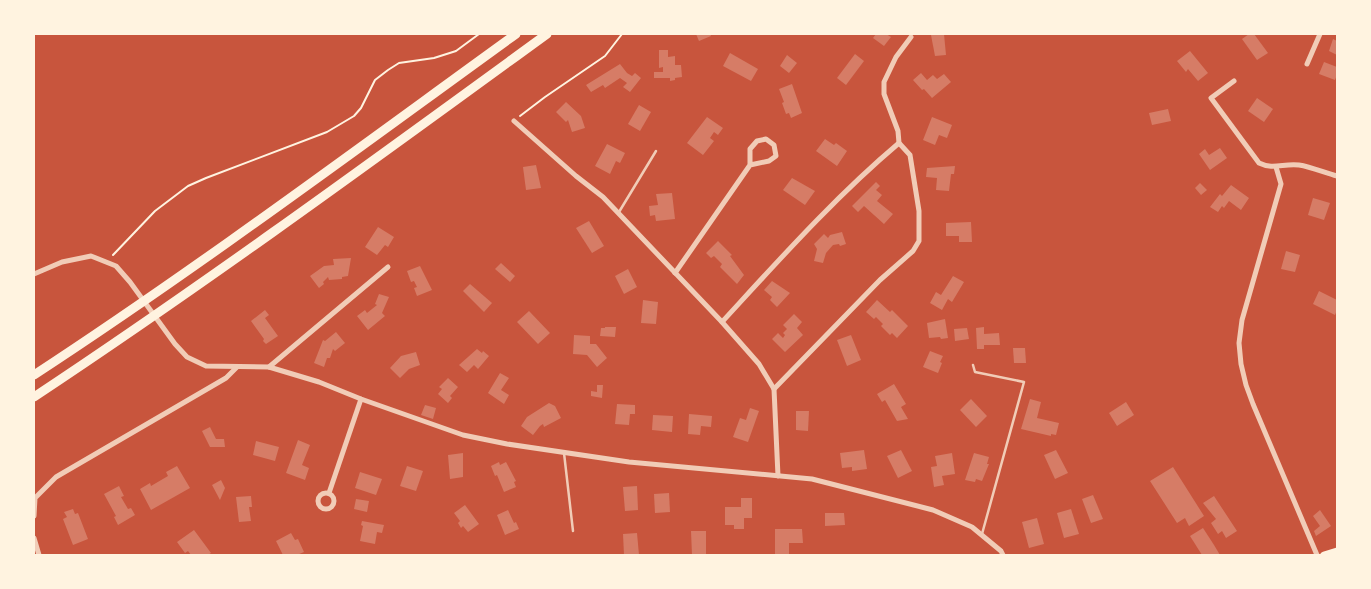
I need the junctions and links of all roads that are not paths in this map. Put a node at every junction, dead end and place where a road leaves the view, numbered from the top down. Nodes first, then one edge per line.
1 (516, 34) edge
2 (547, 34) edge
3 (1320, 34) edge
4 (911, 36) dead end
5 (1307, 64) dead end
6 (1234, 81) dead end
7 (514, 121) road end
8 (899, 142) junction
9 (656, 151) dead end
10 (750, 165) junction
11 (1276, 167) junction
12 (1337, 176) edge
13 (619, 214) junction
14 (388, 268) dead end
15 (675, 273) junction
16 (34, 274) edge
17 (722, 322) junction
18 (973, 365) dead end
19 (237, 367) junction
20 (269, 367) junction
21 (34, 375) edge
22 (774, 389) junction
23 (34, 397) edge
24 (361, 399) junction
25 (564, 453) junction
26 (778, 476) junction
27 (329, 493) dead end
28 (34, 516) edge
29 (573, 531) dead end
30 (981, 535) junction
31 (34, 538) edge
32 (1337, 551) edge
33 (38, 555) edge
34 (1003, 555) edge
35 (1317, 555) edge
36 (1324, 555) edge

1 - 21 highway
2 - 23 highway
3 - 5 street
4 - 8 street
6 - 11 street
7 - 13 street
8 - 17 street
8 - 22 street
9 - 13 lane
10 - 10 street
10 - 15 street
11 - 12 street
11 - 35 street
13 - 15 street
14 - 20 street
15 - 17 street
16 - 19 street
17 - 22 street
18 - 30 lane
19 - 20 street
19 - 28 street
20 - 24 street
22 - 26 street
24 - 25 street
24 - 27 street
25 - 26 street
25 - 29 lane
26 - 30 street
30 - 34 street
31 - 33 street
32 - 36 main road

